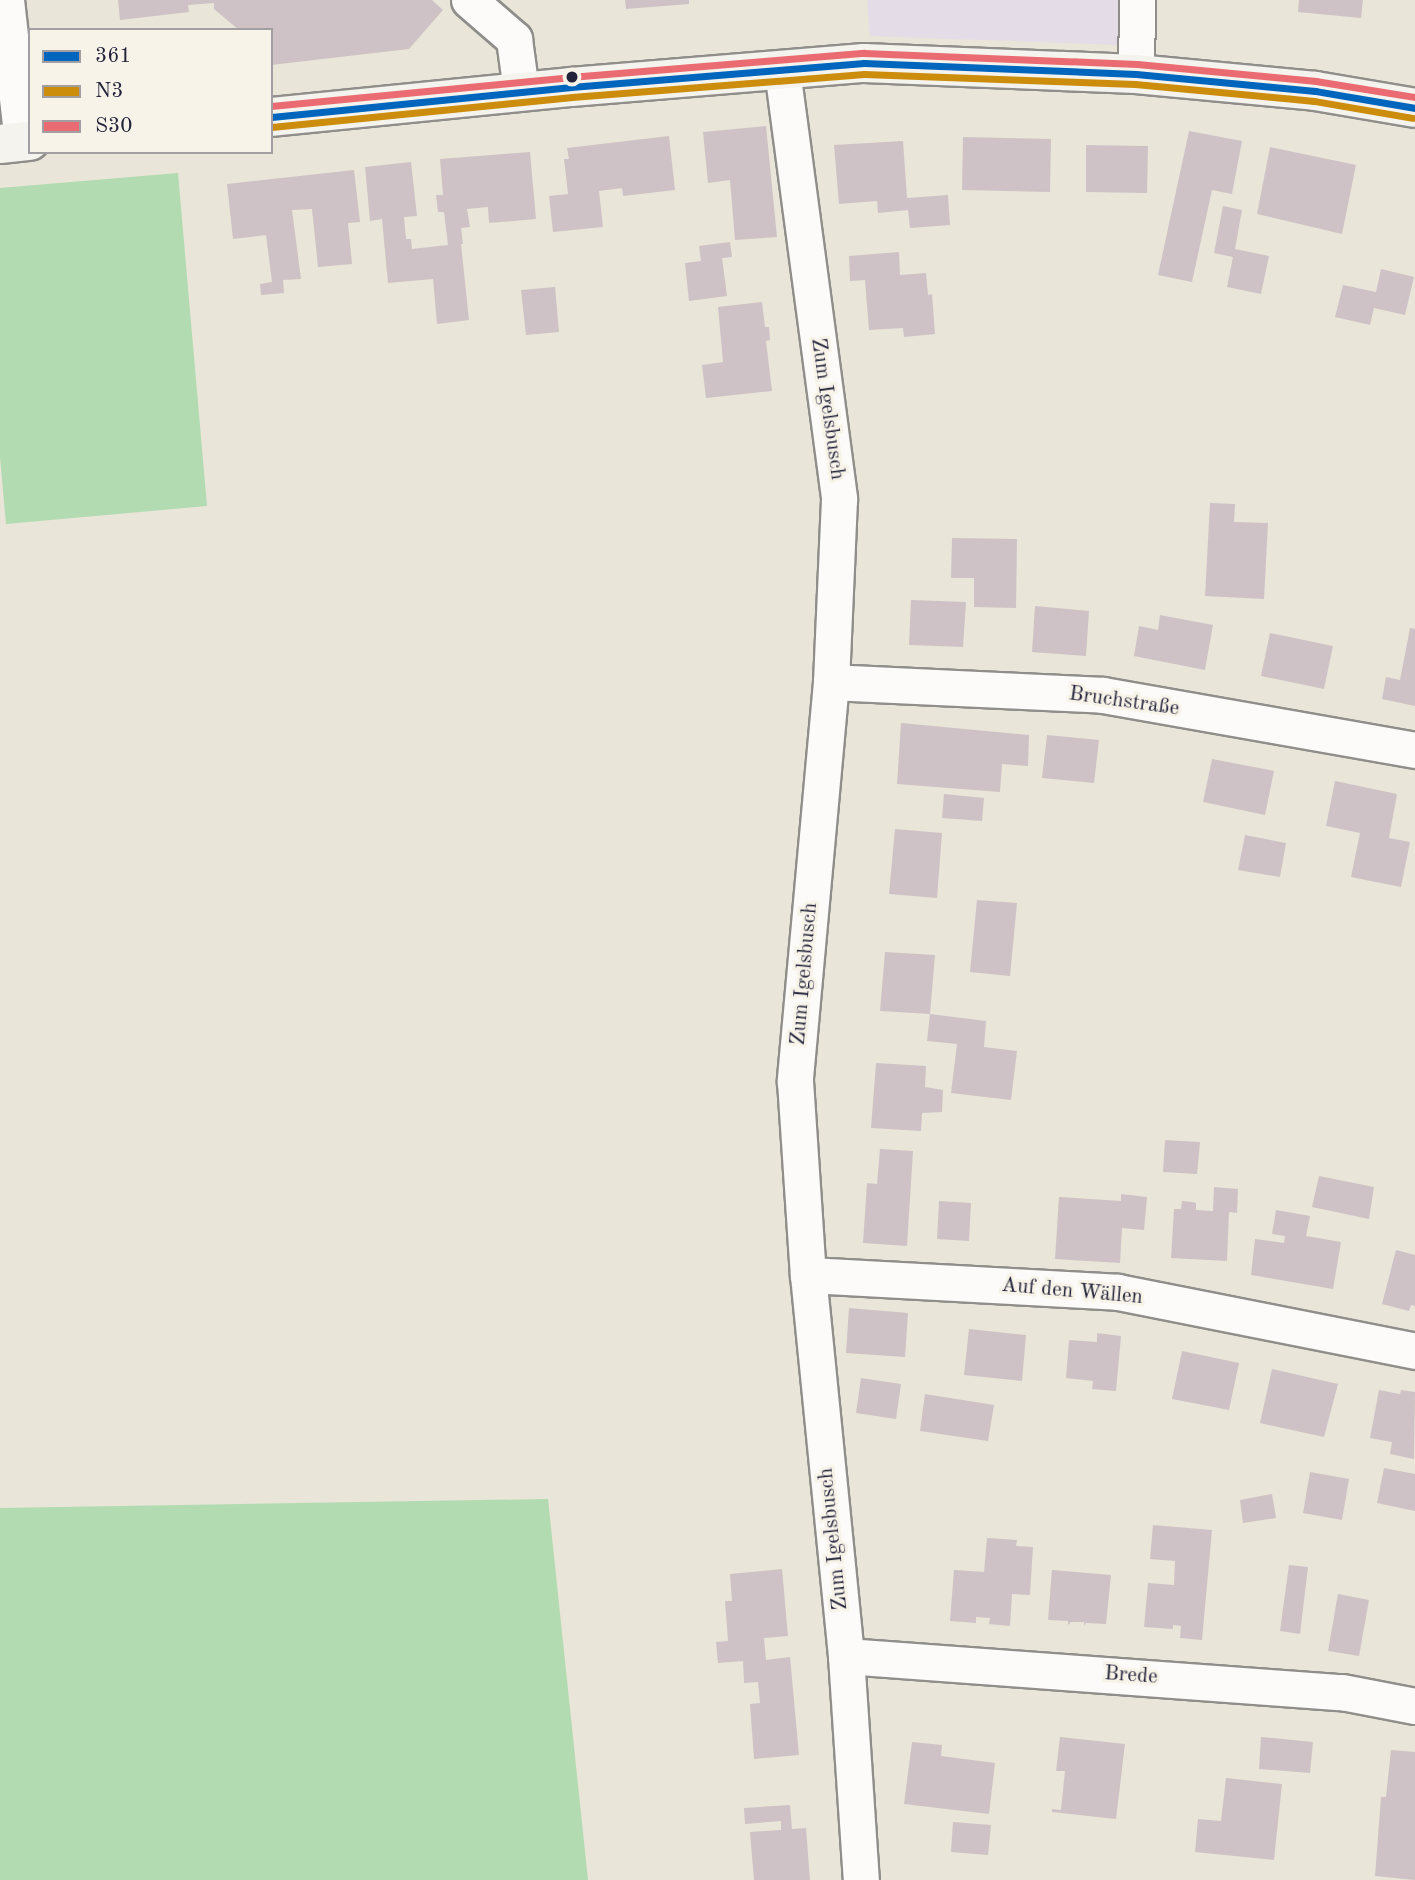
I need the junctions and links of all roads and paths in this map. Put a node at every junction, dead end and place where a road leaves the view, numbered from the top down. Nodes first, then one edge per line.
1 (6, 0) edge
2 (469, 0) edge
3 (1137, 0) edge
4 (782, 70) junction
5 (1136, 74) junction
6 (521, 92) junction
7 (1415, 108) edge
8 (273, 117) edge
9 (17, 142) edge
10 (831, 682) junction
11 (1415, 750) edge
12 (808, 1275) junction
13 (1415, 1351) edge
14 (846, 1656) junction
15 (1415, 1706) edge
16 (861, 1880) edge

1 - 9 street
2 - 6 street
3 - 5 street
4 - 5 street
4 - 6 street
4 - 10 street, Zum Igelsbusch
5 - 7 street
6 - 8 street
10 - 11 street, Bruchstraße
10 - 12 street, Zum Igelsbusch
12 - 13 street, Auf den Wällen
12 - 14 street, Zum Igelsbusch
14 - 15 street, Brede
14 - 16 street, Zum Igelsbusch

